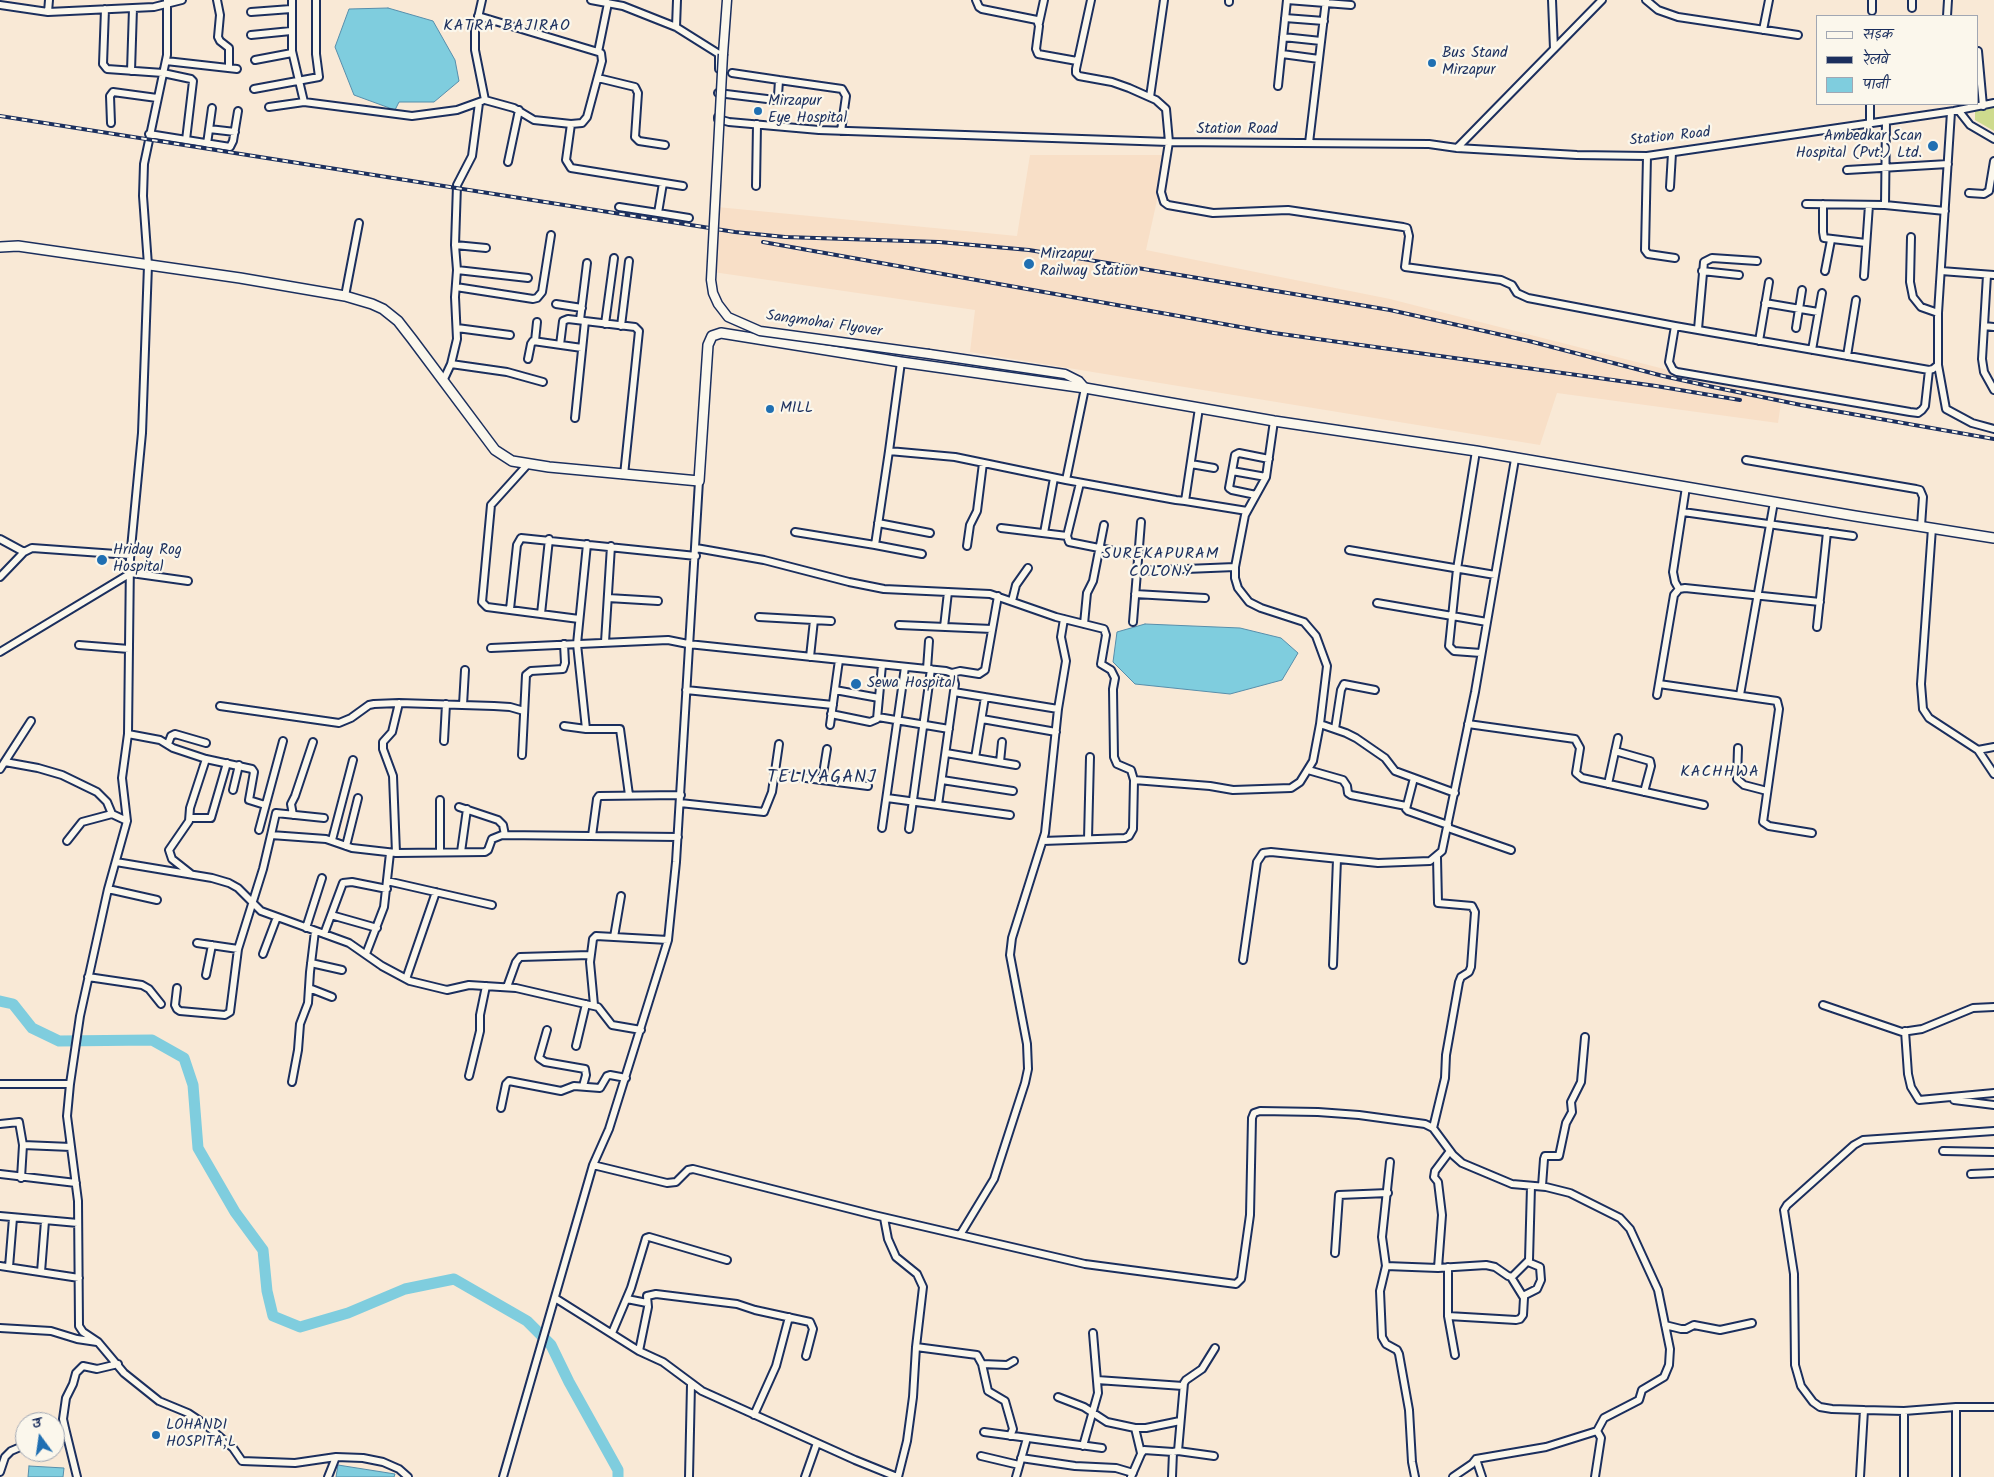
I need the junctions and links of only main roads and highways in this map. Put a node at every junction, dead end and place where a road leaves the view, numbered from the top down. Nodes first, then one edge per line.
1 (722, 0) edge
2 (727, 0) edge
3 (721, 54) junction
4 (0, 240) edge
5 (18, 246) junction
6 (0, 247) edge
7 (1085, 388) junction
8 (1994, 538) edge

1 - 3 main road
2 - 3 main road, Sangmohai Flyover
3 - 7 main road, Sangmohai Flyover, bridge
4 - 5 highway
5 - 6 highway
5 - 7 highway
7 - 8 highway

